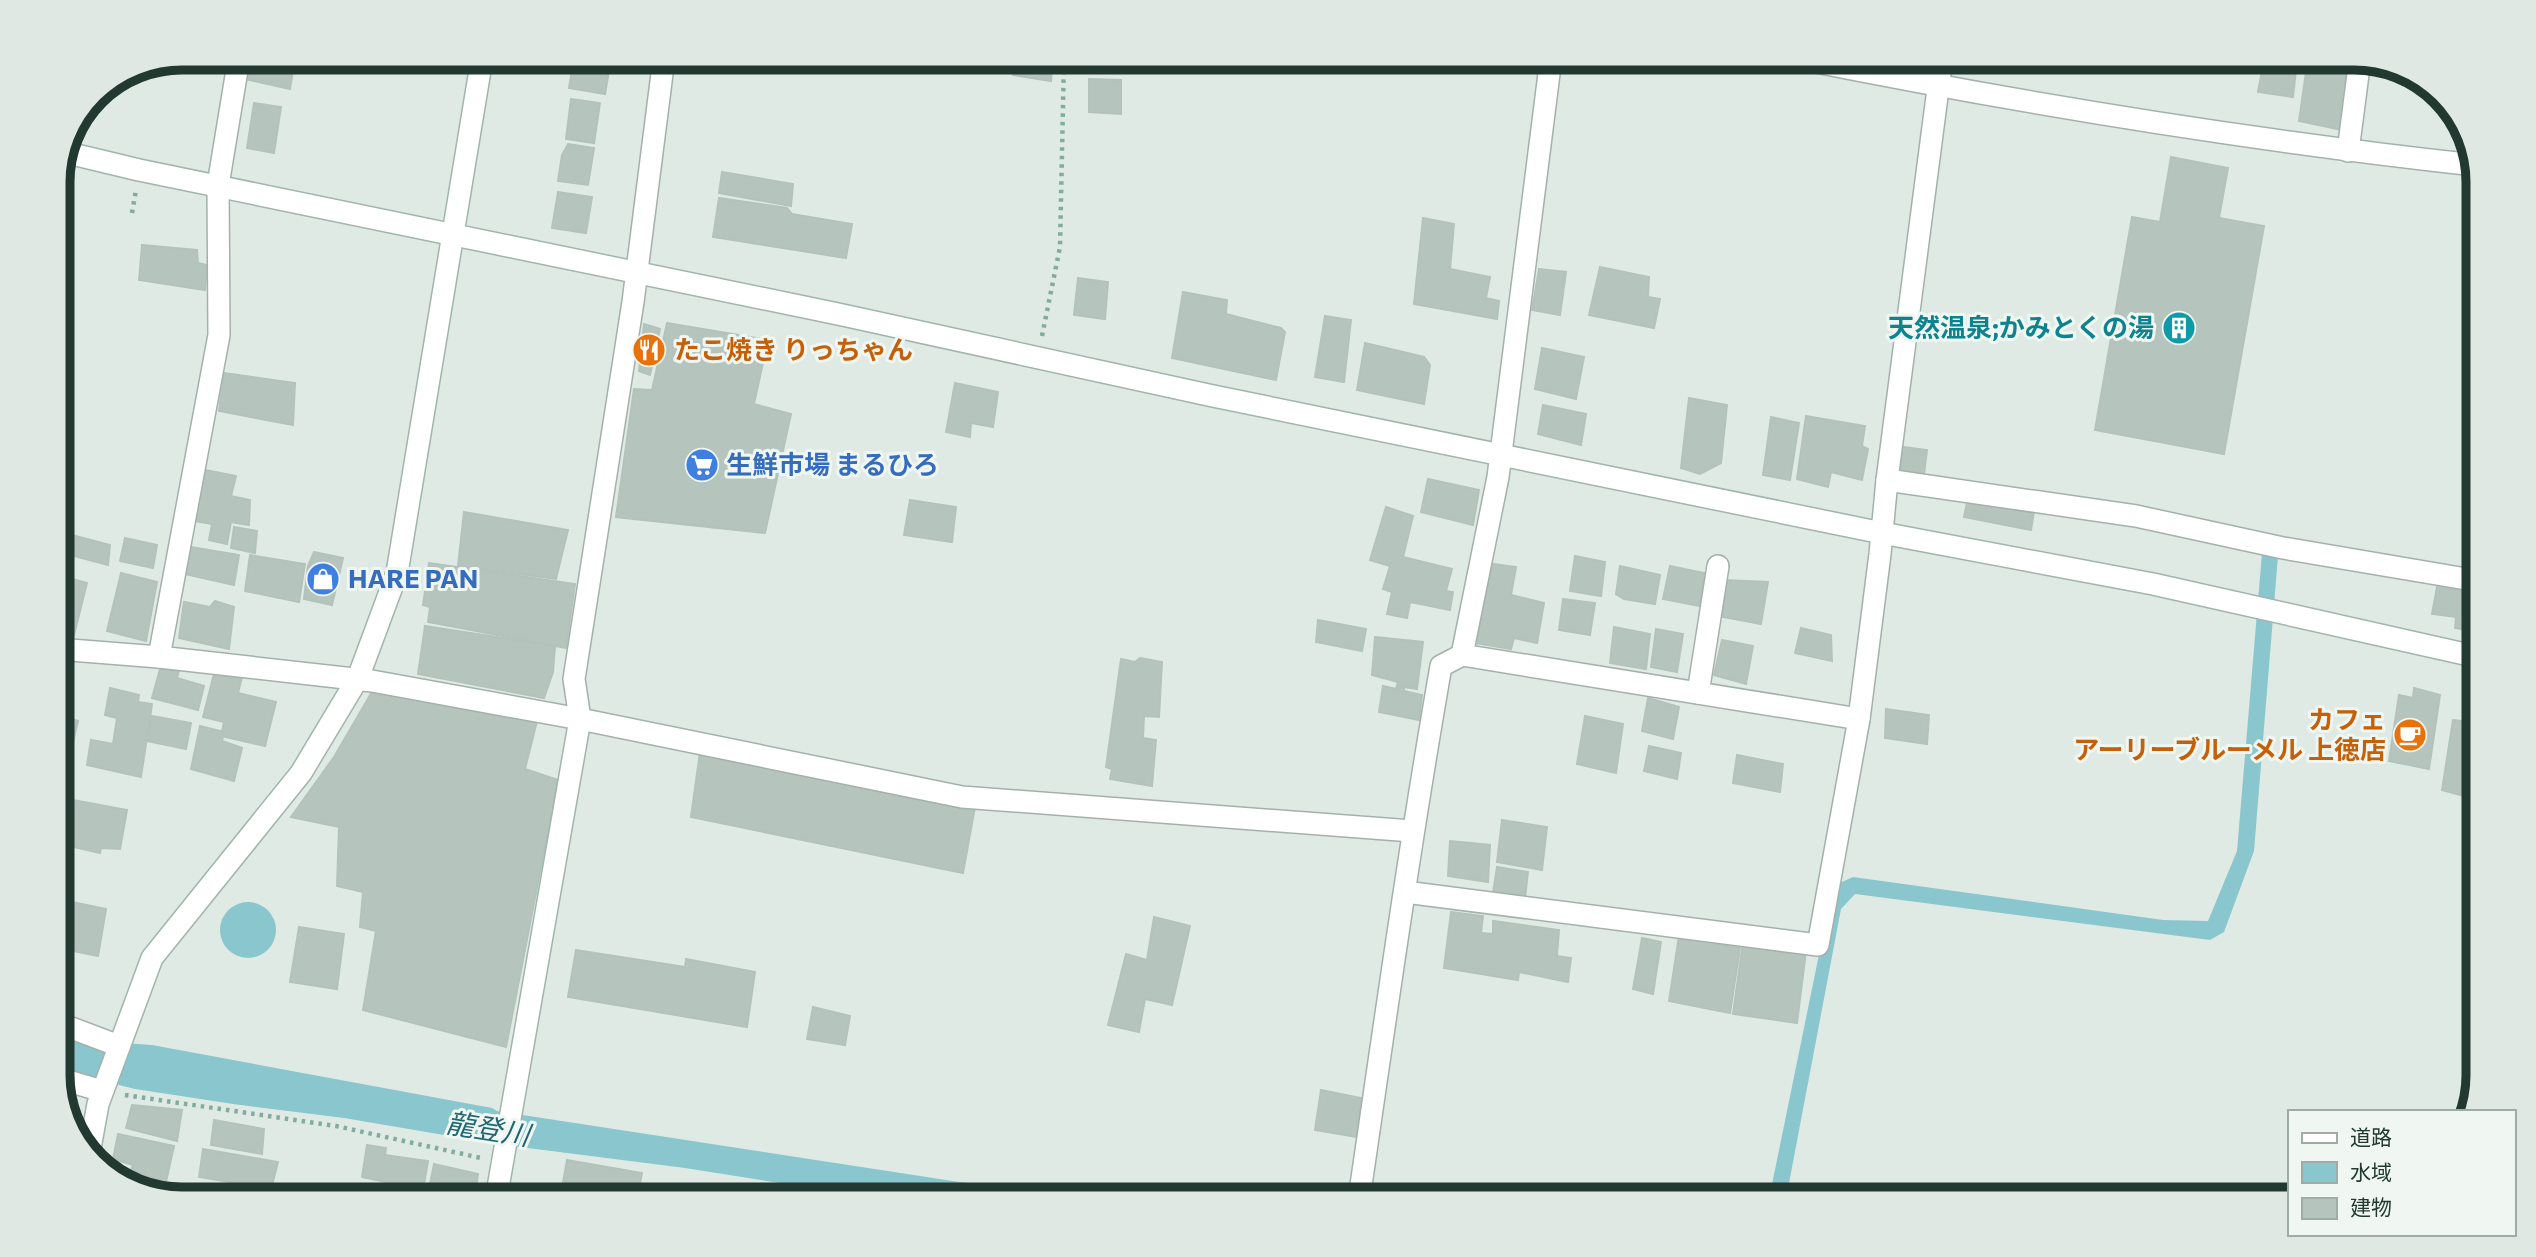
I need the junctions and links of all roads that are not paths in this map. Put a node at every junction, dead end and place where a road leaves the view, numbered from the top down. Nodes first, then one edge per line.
1 (237, 70) edge
2 (480, 70) edge
3 (662, 70) edge
4 (1549, 70) edge
5 (1857, 70) edge
6 (1940, 70) edge
7 (2359, 70) edge
8 (1938, 86) junction
9 (2348, 151) junction
10 (74, 154) edge
11 (2465, 164) edge
12 (218, 185) junction
13 (451, 236) junction
14 (636, 274) junction
15 (1501, 454) junction
16 (1887, 480) junction
17 (1882, 533) junction
18 (1718, 565) dead end
19 (2466, 579) edge
20 (70, 650) edge
21 (2466, 654) edge
22 (1462, 655) junction
23 (159, 657) junction
24 (358, 678) junction
25 (1698, 693) junction
26 (580, 719) junction
27 (1859, 719) junction
28 (1412, 831) junction
29 (1405, 892) junction
30 (70, 1028) edge
31 (119, 1046) junction
32 (70, 1082) edge
33 (102, 1091) junction
34 (91, 1140) edge
35 (498, 1187) edge
36 (1361, 1187) edge

1 - 12 street
2 - 13 street
3 - 14 street
4 - 15 street
5 - 8 street
6 - 8 street
7 - 9 street
8 - 9 street
8 - 16 street
9 - 11 street
10 - 12 street
12 - 13 street
12 - 23 street
13 - 14 street
13 - 24 street
14 - 15 street
14 - 26 street
15 - 17 street
15 - 22 street
16 - 17 street
16 - 19 street
17 - 21 street
17 - 27 street
18 - 25 street
20 - 23 street
22 - 25 street
22 - 28 street
23 - 24 street
24 - 26 street
24 - 31 street
25 - 27 street
26 - 28 street
26 - 35 street
27 - 29 street
28 - 29 street
29 - 36 street
30 - 31 street
31 - 33 street
32 - 33 street
33 - 34 street

